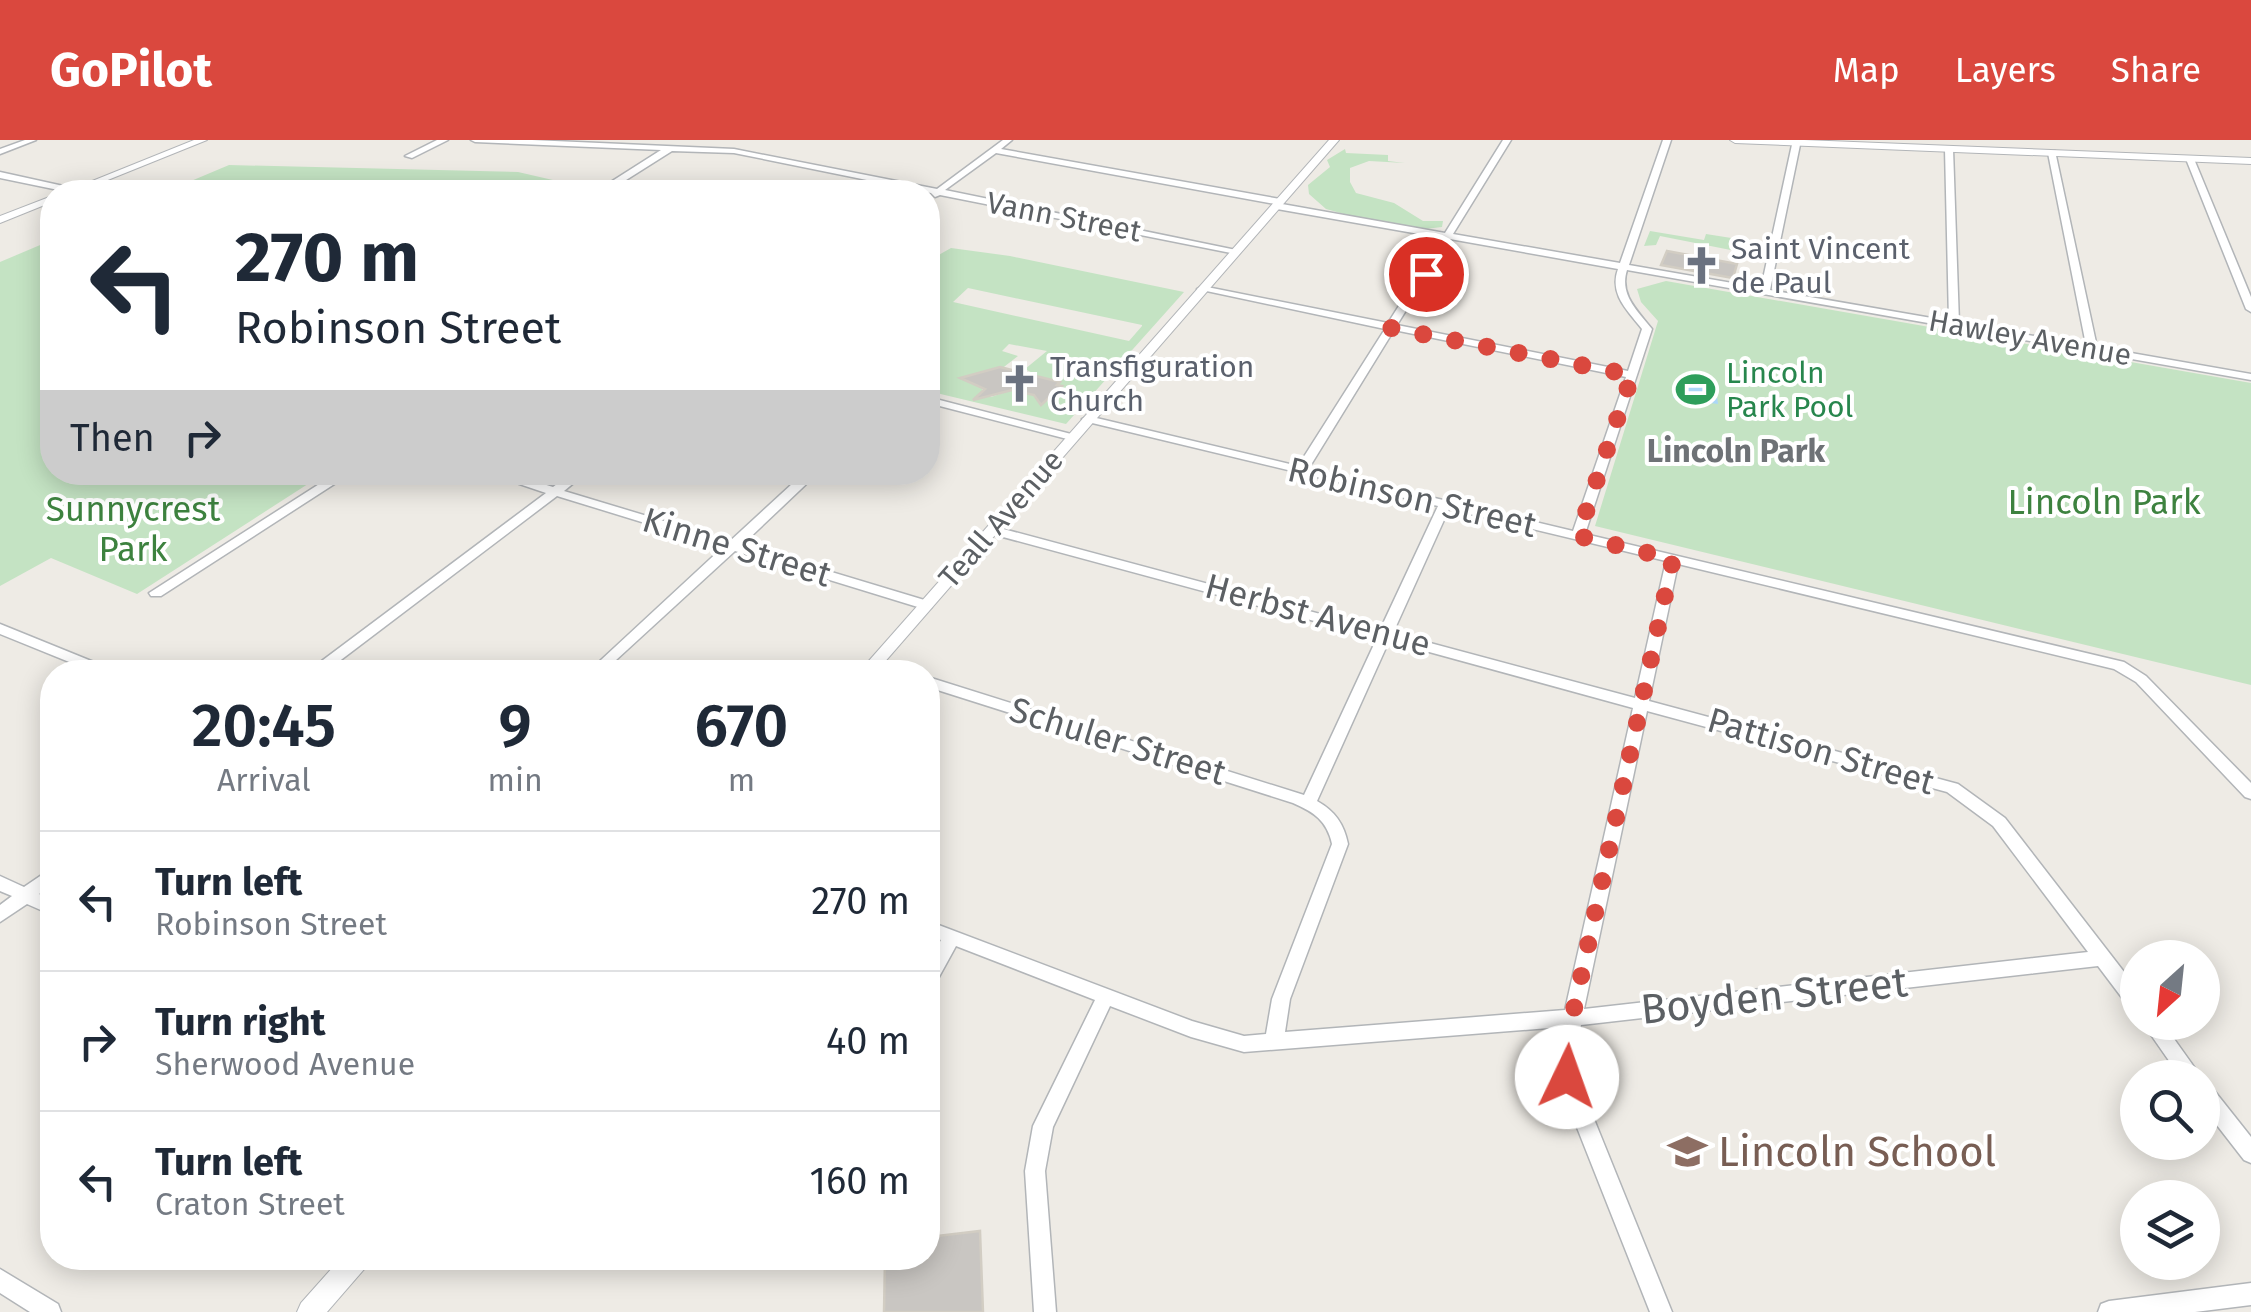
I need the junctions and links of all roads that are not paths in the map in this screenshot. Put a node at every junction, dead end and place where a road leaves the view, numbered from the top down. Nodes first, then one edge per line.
1 (32, 140) edge
2 (202, 140) edge
3 (444, 140) edge
4 (475, 140) edge
5 (686, 140) edge
6 (1008, 140) edge
7 (1334, 140) edge
8 (1508, 140) edge
9 (1667, 140) edge
10 (1735, 140) edge
11 (2053, 140) edge
12 (1797, 141) edge
13 (669, 149) junction
14 (1948, 149) junction
15 (995, 150) junction
16 (0, 152) edge
17 (2052, 153) junction
18 (409, 156) dead end
19 (2190, 159) junction
20 (2251, 162) edge
21 (0, 175) edge
22 (103, 180) edge
23 (614, 180) edge
24 (878, 180) edge
25 (40, 184) edge
26 (940, 191) edge
27 (940, 192) edge
28 (1279, 204) junction
29 (40, 205) edge
30 (0, 220) edge
31 (1447, 236) junction
32 (1236, 251) junction
33 (1622, 266) junction
34 (1202, 289) junction
35 (1765, 291) junction
36 (2251, 309) edge
37 (1954, 325) junction
38 (1391, 328) junction
39 (2092, 349) junction
40 (1632, 375) junction
41 (2251, 377) edge
42 (940, 403) edge
43 (1088, 419) junction
44 (1072, 438) junction
45 (1301, 470) junction
46 (326, 485) edge
47 (535, 485) edge
48 (564, 485) edge
49 (799, 485) edge
50 (556, 491) junction
51 (1445, 504) junction
52 (992, 530) junction
53 (1578, 536) junction
54 (733, 545) junction
55 (1673, 559) junction
56 (156, 593) dead end
57 (926, 605) junction
58 (0, 628) edge
59 (1386, 633) junction
60 (77, 660) edge
61 (332, 660) edge
62 (607, 660) edge
63 (879, 660) edge
64 (940, 686) edge
65 (1644, 702) junction
66 (2251, 793) edge
67 (1308, 803) junction
68 (0, 883) edge
69 (40, 884) edge
70 (25, 896) junction
71 (40, 903) edge
72 (0, 915) edge
73 (940, 932) edge
74 (952, 937) junction
75 (2101, 958) junction
76 (940, 959) edge
77 (2120, 983) edge
78 (1106, 996) junction
79 (1572, 1018) junction
80 (2164, 1040) edge
81 (1274, 1043) junction
82 (2179, 1060) edge
83 (2220, 1113) edge
84 (2251, 1153) edge
85 (347, 1270) edge
86 (0, 1280) edge
87 (2251, 1294) edge
88 (50, 1312) edge
89 (310, 1312) edge
90 (1045, 1312) edge
91 (1661, 1312) edge
92 (2109, 1312) edge

1 - 16 street
2 - 22 street
3 - 18 street
4 - 13 street, Vann Street
5 - 13 street
6 - 15 street
7 - 28 street, Teall Avenue
8 - 31 street
9 - 33 street
10 - 12 street
11 - 17 street
12 - 14 street
12 - 35 street
13 - 23 street
13 - 24 street, Vann Street
14 - 17 street
14 - 37 street
15 - 26 street
15 - 28 street, Hawley Avenue
17 - 19 street
17 - 39 street
19 - 20 street
19 - 36 street
21 - 25 street
27 - 32 street, Vann Street
28 - 31 street, Hawley Avenue
28 - 32 street, Teall Avenue
29 - 30 street
31 - 33 street, Hawley Avenue
31 - 38 street
32 - 34 street, Teall Avenue
33 - 35 street, Hawley Avenue
33 - 40 street
34 - 38 street
34 - 43 street, Teall Avenue
35 - 37 street, Hawley Avenue
37 - 39 street, Hawley Avenue
38 - 40 street
38 - 45 street
39 - 41 street, Hawley Avenue
40 - 53 street
42 - 44 street
43 - 44 street, Teall Avenue
43 - 45 street, Robinson Street
44 - 52 street, Teall Avenue
45 - 51 street, Robinson Street
46 - 56 street
47 - 50 street, Kinne Street
48 - 50 street
49 - 54 street
50 - 54 street, Kinne Street
50 - 61 street
51 - 53 street, Robinson Street
51 - 59 street
52 - 57 street, Teall Avenue
52 - 59 street, Herbst Avenue
53 - 55 street, Robinson Street
54 - 57 street, Kinne Street
54 - 62 street
55 - 65 street
55 - 66 street, Robinson Street
57 - 63 street, Teall Avenue
58 - 60 street
59 - 65 street, Herbst Avenue
59 - 67 street
64 - 67 street, Schuler Street
65 - 75 street, Pattison Street
65 - 79 street
67 - 81 street
68 - 70 street
69 - 70 street
70 - 71 street
70 - 72 street
73 - 74 street, Boyden Street
74 - 76 street
74 - 78 street, Boyden Street
75 - 77 street, Pattison Street
75 - 79 street, Boyden Street
78 - 81 street, Boyden Street
78 - 90 street
79 - 81 street, Boyden Street
79 - 91 street
80 - 82 street
83 - 84 street
85 - 89 street
86 - 88 street
87 - 92 street

